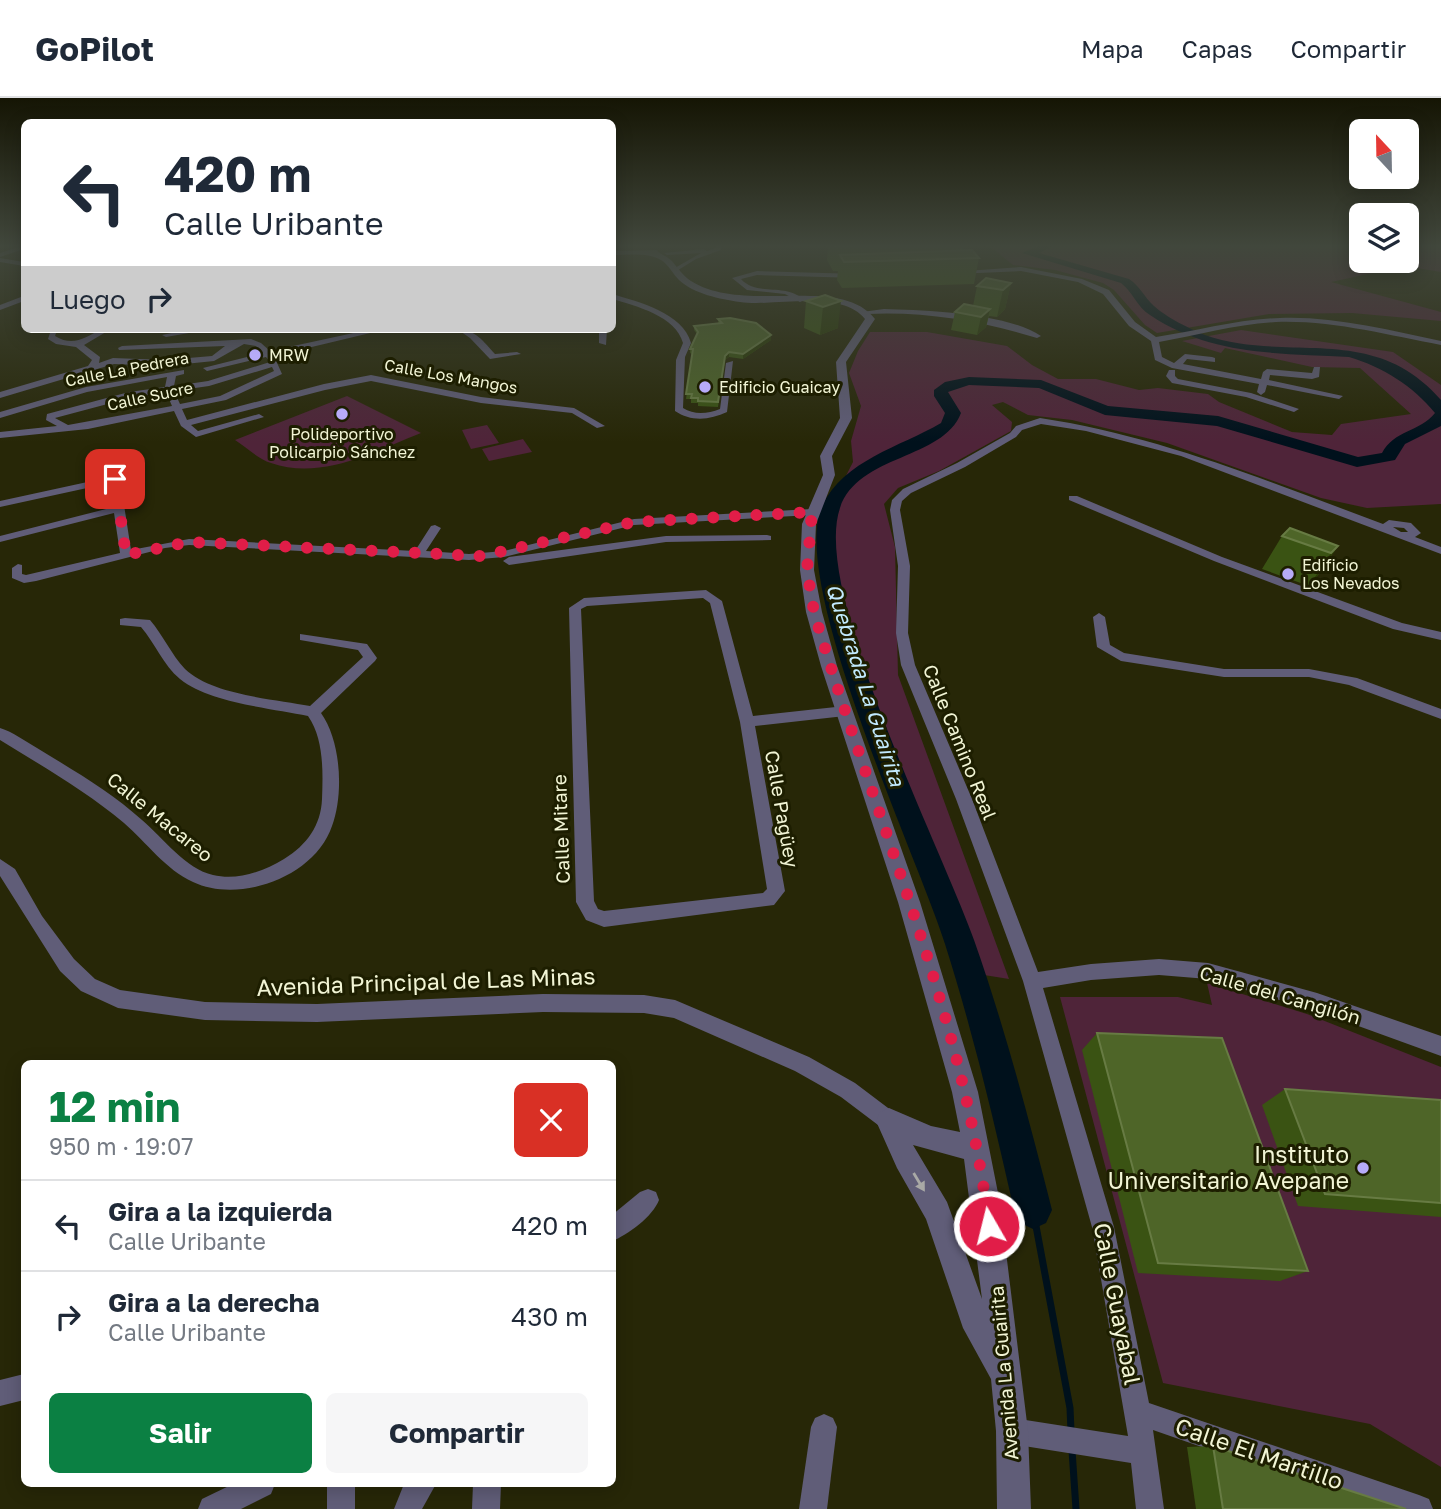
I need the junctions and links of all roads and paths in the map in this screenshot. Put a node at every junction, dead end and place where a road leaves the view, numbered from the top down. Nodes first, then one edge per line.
1 (652, 311) edge
2 (863, 311) edge
3 (1121, 311) edge
4 (866, 312) junction
5 (53, 333) edge
6 (100, 333) edge
7 (183, 333) edge
8 (365, 333) edge
9 (468, 333) edge
10 (603, 333) edge
11 (164, 336) dead end
12 (1037, 336) dead end
13 (1175, 337) joint
14 (1155, 340) junction
15 (234, 343) junction
16 (603, 343) dead end
17 (1441, 343) edge
18 (78, 345) junction
19 (122, 348) dead end
20 (517, 354) dead end
21 (267, 355) junction
22 (1212, 360) dead end
23 (730, 363) dead end
24 (273, 364) junction
25 (91, 368) junction
26 (1174, 369) junction
27 (1317, 369) dead end
28 (172, 373) junction
29 (1264, 382) junction
30 (169, 389) junction
31 (0, 395) edge
32 (1339, 396) dead end
33 (1259, 398) junction
34 (177, 406) junction
35 (1294, 410) dead end
36 (268, 414) dead end
37 (0, 415) edge
38 (184, 424) junction
39 (600, 426) dead end
40 (68, 429) junction
41 (0, 435) edge
42 (1073, 498) dead end
43 (0, 504) edge
44 (118, 509) junction
45 (812, 512) junction
46 (435, 528) dead end
47 (767, 538) dead end
48 (0, 539) edge
49 (1441, 550) edge
50 (503, 554) junction
51 (126, 555) junction
52 (417, 556) junction
53 (19, 568) dead end
54 (578, 604) joint
55 (1099, 617) dead end
56 (125, 622) dead end
57 (1441, 627) edge
58 (1434, 634) edge
59 (305, 637) dead end
60 (313, 712) junction
61 (845, 712) junction
62 (1441, 714) edge
63 (747, 722) junction
64 (0, 733) edge
65 (0, 866) edge
66 (768, 900) joint
67 (1032, 981) junction
68 (1441, 1046) edge
69 (889, 1121) junction
70 (976, 1146) junction
71 (648, 1200) dead end
72 (616, 1227) edge
73 (1005, 1378) junction
74 (21, 1388) edge
75 (0, 1393) edge
76 (1138, 1412) junction
77 (824, 1427) dead end
78 (1012, 1432) junction
79 (1142, 1451) junction
80 (255, 1487) edge
81 (341, 1487) edge
82 (419, 1487) edge
83 (487, 1487) edge
84 (212, 1509) edge
85 (341, 1509) edge
86 (408, 1509) edge
87 (486, 1509) edge
88 (813, 1509) edge
89 (1014, 1509) edge
90 (1150, 1509) edge
91 (1419, 1509) edge

1 - 23 street
2 - 4 street
3 - 14 street
4 - 12 street
4 - 45 street, Avenida La Guairita
5 - 18 street
6 - 18 street
7 - 11 street
8 - 21 street, Calle La Pedrera
9 - 20 street
10 - 16 street
13 - 14 street
13 - 17 street
14 - 26 street
15 - 19 street
15 - 21 street
15 - 25 street
18 - 25 street
21 - 24 street
21 - 28 street, Calle La Pedrera
22 - 26 street
24 - 30 street
24 - 34 street, Calle Sucre
25 - 31 street
26 - 29 street
26 - 33 street
27 - 29 street
28 - 30 street
28 - 37 street, Calle La Pedrera
29 - 32 street
29 - 33 street
30 - 34 street
30 - 40 street
33 - 35 street
34 - 38 street
34 - 40 street, Calle Sucre
36 - 38 street
38 - 39 street, Calle Los Mangos
40 - 41 street, Calle Sucre
42 - 58 street
43 - 44 street
44 - 48 street
44 - 51 street
45 - 50 street
45 - 61 street, Avenida La Guairita
46 - 52 street
47 - 50 street
49 - 67 street, Calle Camino Real
50 - 52 street
51 - 52 street
51 - 53 street
54 - 63 street, Calle Pagüey
54 - 66 street, Calle Mitare
55 - 62 street
56 - 60 street
57 - 58 street
59 - 60 street
60 - 64 street, Calle Macareo
61 - 63 street
61 - 70 street, Avenida La Guairita
63 - 66 street, Calle Pagüey
65 - 69 street, Avenida Principal de Las Minas
67 - 68 street, Calle del Cangilón
67 - 76 street, Calle Guayabal
69 - 70 street
69 -> 73 street
70 - 73 street, Avenida La Guairita
71 - 72 street
73 - 78 street, Avenida La Guairita
74 - 75 street
76 - 79 street, Calle Guayabal
76 - 91 street, Calle El Martillo
77 - 88 street
78 - 79 street
78 - 89 street, Avenida La Guairita
79 - 90 street, Calle Guayabal
80 - 84 street
81 - 85 street
82 - 86 street
83 - 87 street

